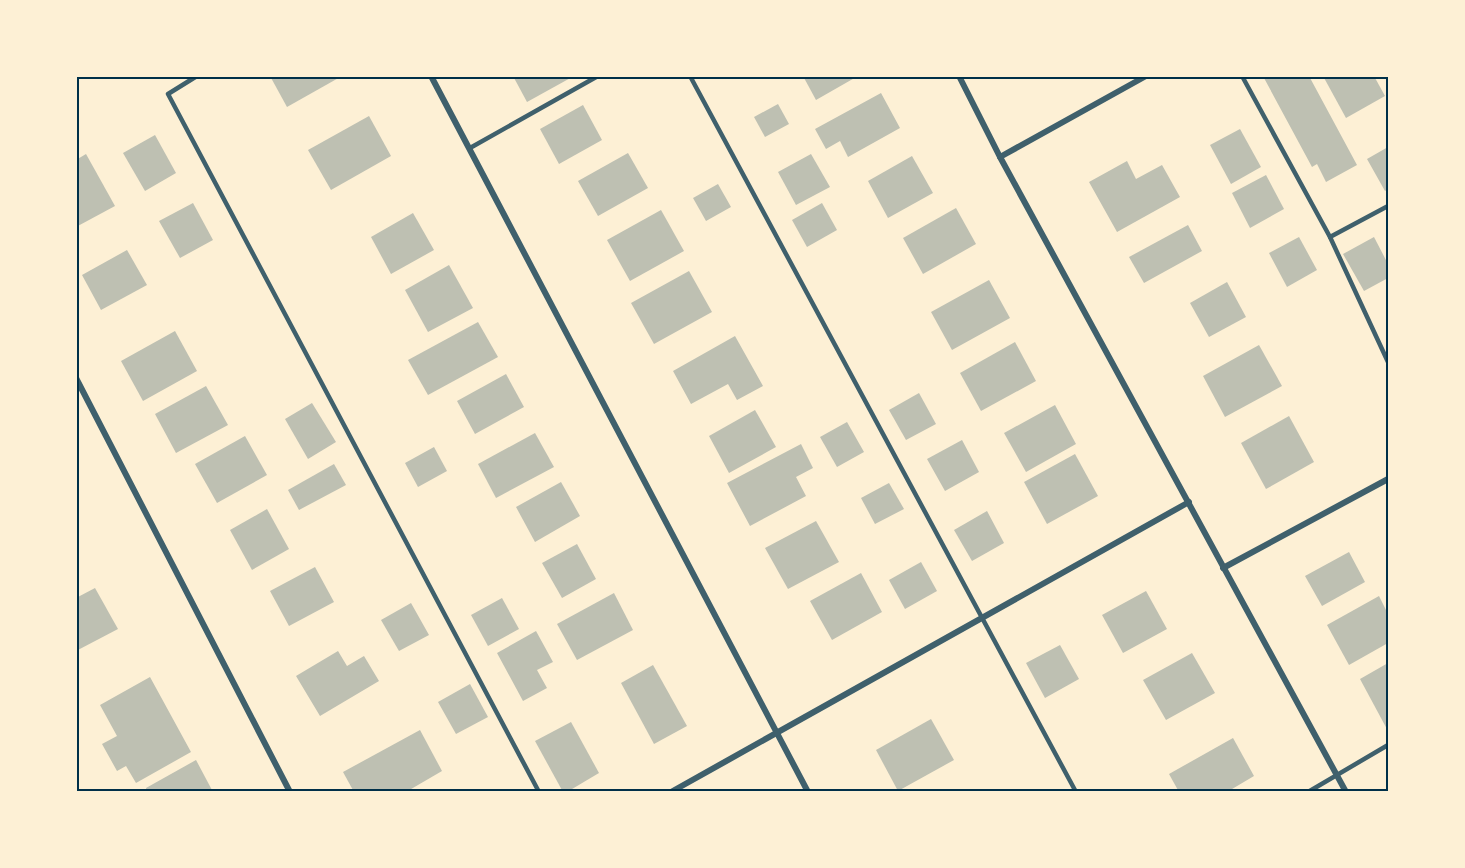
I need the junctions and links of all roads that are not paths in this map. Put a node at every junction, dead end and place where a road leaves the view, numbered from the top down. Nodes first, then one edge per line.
1 (197, 76) edge
2 (431, 76) edge
3 (598, 76) edge
4 (690, 76) edge
5 (959, 76) edge
6 (1146, 76) edge
7 (1242, 76) edge
8 (470, 148) junction
9 (1000, 157) junction
10 (1389, 206) edge
11 (1330, 237) junction
12 (1389, 362) edge
13 (76, 378) edge
14 (1389, 479) edge
15 (1189, 502) junction
16 (1223, 568) junction
17 (983, 618) junction
18 (776, 732) junction
19 (1389, 745) edge
20 (1337, 775) junction
21 (290, 792) edge
22 (539, 792) edge
23 (671, 792) edge
24 (808, 792) edge
25 (1076, 792) edge
26 (1308, 792) edge
27 (1346, 792) edge

1 - 22 lane
2 - 8 street
3 - 8 lane
4 - 17 lane
5 - 9 street
6 - 9 street
7 - 11 lane
8 - 18 street
9 - 15 street
10 - 11 lane
11 - 12 lane
13 - 21 street
14 - 16 street
15 - 16 street
15 - 17 street
16 - 20 street
17 - 18 street
17 - 25 lane
18 - 23 street
18 - 24 street
19 - 20 lane
20 - 26 lane
20 - 27 street

